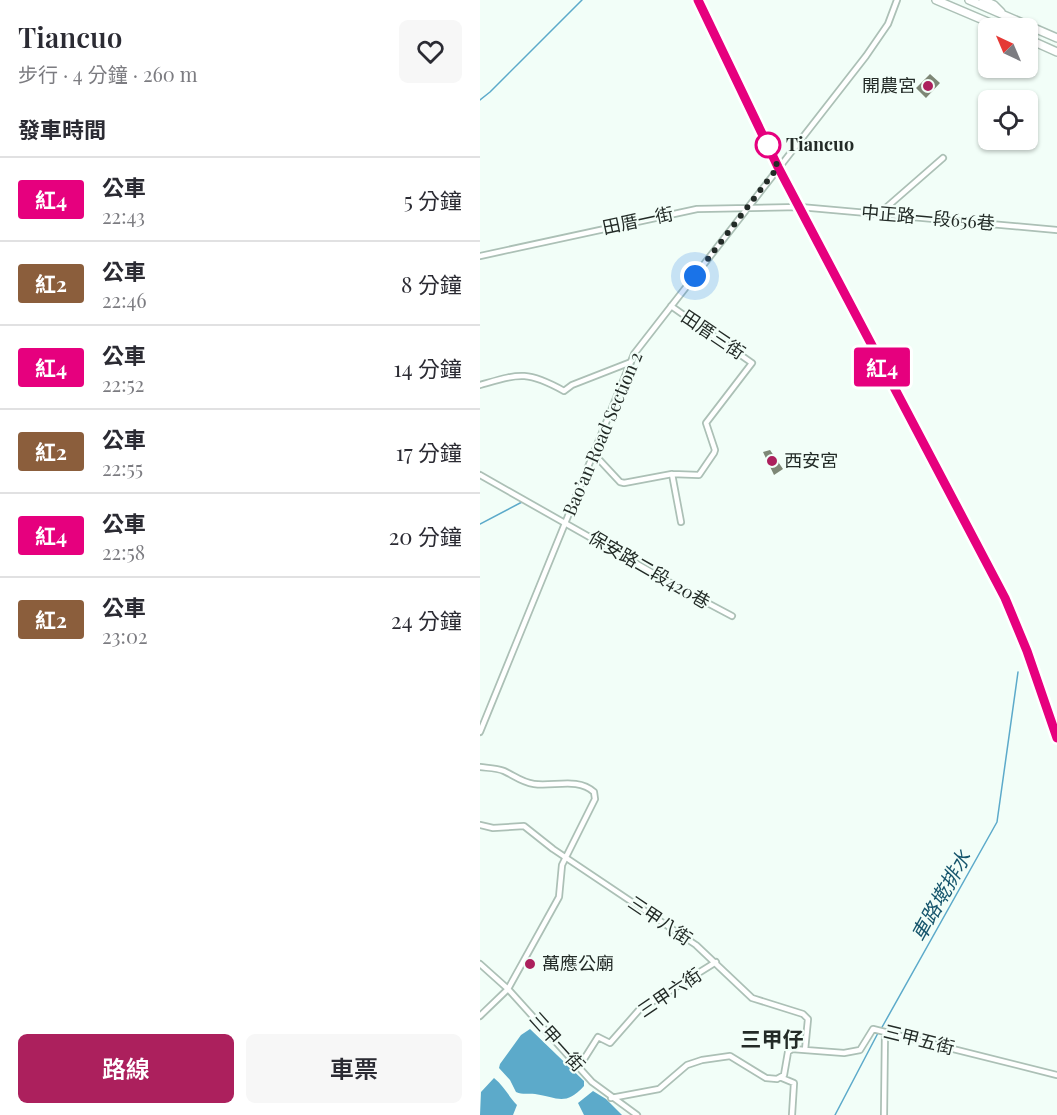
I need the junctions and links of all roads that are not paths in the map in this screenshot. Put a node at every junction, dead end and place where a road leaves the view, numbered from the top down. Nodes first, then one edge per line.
1 (698, 0) edge
2 (897, 0) edge
3 (936, 0) edge
4 (969, 0) edge
5 (983, 0) edge
6 (1005, 16) junction
7 (978, 18) edge
8 (1057, 38) edge
9 (1038, 43) edge
10 (1057, 52) edge
11 (943, 158) dead end
12 (778, 167) junction
13 (748, 207) junction
14 (800, 207) junction
15 (880, 213) junction
16 (1057, 230) edge
17 (480, 256) edge
18 (671, 306) junction
19 (631, 362) junction
20 (480, 385) edge
21 (593, 453) junction
22 (672, 474) junction
23 (480, 475) edge
24 (566, 522) junction
25 (681, 522) dead end
26 (732, 616) dead end
27 (480, 732) edge
28 (1057, 738) edge
29 (480, 767) edge
30 (480, 825) edge
31 (566, 856) junction
32 (716, 962) junction
33 (480, 964) edge
34 (508, 989) junction
35 (480, 1016) edge
36 (885, 1032) junction
37 (805, 1050) junction
38 (579, 1067) junction
39 (1057, 1075) edge
40 (782, 1078) junction
41 (611, 1098) junction
42 (637, 1115) edge
43 (792, 1115) edge
44 (884, 1115) edge

1 - 12 main road
2 - 12 street, Bao’an Road Section 2
3 - 7 highway
4 - 6 highway
5 - 6 highway
6 - 8 highway
9 - 10 highway
11 - 15 street
12 - 13 street, Bao’an Road Section 2
12 - 14 main road
13 - 14 street, 田厝一街
13 - 17 street, 田厝一街
13 - 18 street, Bao’an Road Section 2
14 - 15 street, 中正路一段656巷
14 - 28 main road
15 - 16 street, 中正路一段656巷
18 - 19 street, Bao’an Road Section 2
18 - 22 street, 田厝三街
19 - 20 street
19 - 21 street, Bao’an Road Section 2
21 - 22 street, 田厝三街
21 - 24 street, Bao’an Road Section 2
22 - 25 street
23 - 24 street, 保安路二段420巷
24 - 26 street, 保安路二段420巷
24 - 27 street, Bao’an Road Section 2
29 - 31 street
30 - 31 street, 三甲八街
31 - 32 street, 三甲八街
31 - 34 street
32 - 37 street, 三甲八街
32 - 38 street, 三甲六街
33 - 34 street, 三甲一街
34 - 35 street
34 - 38 street, 三甲一街
36 - 37 street, 三甲五街
36 - 39 street, 三甲五街
36 - 44 street
37 - 40 street
38 - 41 street, 三甲一街
40 - 41 street
40 - 43 street
41 - 42 street, 三甲一街

